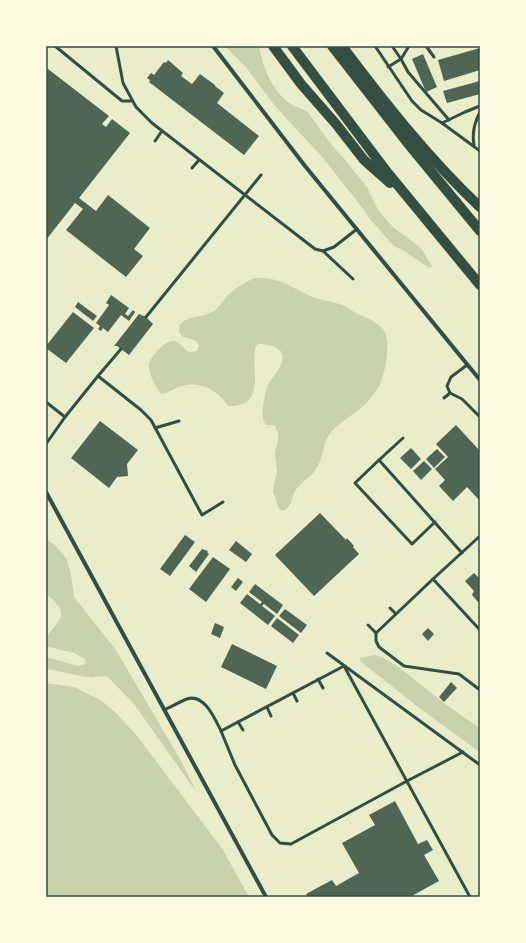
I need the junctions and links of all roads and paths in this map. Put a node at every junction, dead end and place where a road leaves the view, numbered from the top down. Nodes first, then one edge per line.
1 (55, 46) edge
2 (116, 46) edge
3 (213, 46) edge
4 (273, 46) edge
5 (292, 46) edge
6 (332, 46) edge
7 (342, 46) edge
8 (375, 46) edge
9 (392, 46) edge
10 (410, 46) edge
11 (426, 46) edge
12 (434, 57) dead end
13 (401, 59) junction
14 (388, 67) junction
15 (132, 101) junction
16 (480, 106) edge
17 (480, 112) edge
18 (449, 120) junction
19 (442, 123) junction
20 (162, 131) junction
21 (155, 141) dead end
22 (474, 146) junction
23 (480, 151) edge
24 (199, 160) junction
25 (192, 168) dead end
26 (261, 175) dead end
27 (245, 195) junction
28 (411, 202) junction
29 (480, 207) edge
30 (357, 229) junction
31 (480, 231) edge
32 (323, 252) junction
33 (353, 279) dead end
34 (480, 285) edge
35 (146, 317) dead end
36 (121, 349) dead end
37 (467, 365) junction
38 (98, 376) junction
39 (480, 380) edge
40 (450, 392) junction
41 (444, 398) dead end
42 (46, 402) edge
43 (480, 417) edge
44 (65, 418) junction
45 (179, 421) dead end
46 (155, 428) junction
47 (403, 438) dead end
48 (46, 444) edge
49 (379, 460) junction
50 (46, 492) edge
51 (223, 502) dead end
52 (435, 522) junction
53 (480, 536) edge
54 (462, 552) junction
55 (433, 579) junction
56 (390, 608) dead end
57 (396, 614) junction
58 (368, 625) dead end
59 (480, 630) edge
60 (376, 633) junction
61 (326, 653) dead end
62 (344, 666) junction
63 (318, 679) junction
64 (323, 688) dead end
65 (480, 690) edge
66 (292, 693) junction
67 (297, 702) dead end
68 (267, 707) junction
69 (164, 710) junction
70 (272, 716) dead end
71 (238, 722) junction
72 (243, 730) dead end
73 (221, 731) junction
74 (464, 752) junction
75 (480, 765) edge
76 (408, 781) junction
77 (266, 897) edge
78 (470, 897) edge

1 - 15 lane
2 - 15 lane
3 - 30 street
4 - 28 highway
5 - 28 highway
6 - 31 highway
7 - 29 highway
8 - 14 lane
9 - 13 lane
10 - 13 lane
11 - 12 lane
13 - 14 lane
13 - 18 lane
14 - 19 lane
15 - 20 lane
16 - 18 lane
17 - 22 lane
18 - 19 lane
19 - 22 lane
20 - 21 lane
20 - 24 lane
22 - 23 lane
24 - 25 lane
24 - 27 lane
26 - 27 lane
27 - 32 lane
27 - 35 lane
28 - 34 highway
30 - 32 lane
30 - 37 street
32 - 33 lane
36 - 38 lane
37 - 39 street
37 - 40 lane
38 - 44 lane
38 - 46 lane
40 - 41 lane
40 - 43 lane
42 - 44 lane
44 - 48 lane
45 - 46 lane
46 - 51 lane
47 - 49 lane
49 - 52 lane
49 - 52 lane
50 - 69 street
52 - 54 lane
53 - 54 lane
54 - 55 lane
55 - 57 lane
55 - 59 lane
56 - 57 lane
57 - 60 lane
58 - 60 lane
60 - 65 lane
61 - 62 lane
62 - 63 lane
62 - 74 lane
62 - 76 lane
63 - 64 lane
63 - 66 lane
66 - 67 lane
66 - 68 lane
68 - 70 lane
68 - 71 lane
69 - 73 lane
69 - 77 street
71 - 72 lane
71 - 73 lane
73 - 76 lane
74 - 75 lane
74 - 76 lane
76 - 78 lane

